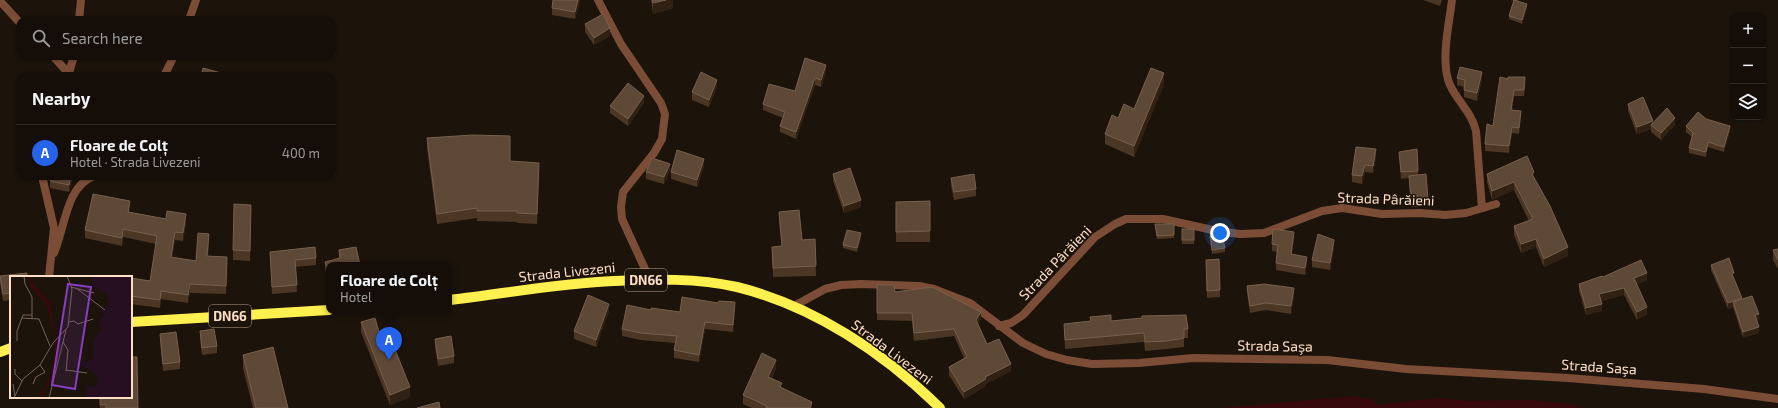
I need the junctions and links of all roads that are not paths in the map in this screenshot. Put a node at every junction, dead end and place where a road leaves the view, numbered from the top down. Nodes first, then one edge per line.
1 (81, 0) edge
2 (196, 0) edge
3 (598, 0) edge
4 (1452, 0) edge
5 (0, 1) edge
6 (79, 16) edge
7 (190, 16) edge
8 (16, 19) edge
9 (56, 60) edge
10 (73, 60) edge
11 (172, 60) edge
12 (66, 72) edge
13 (69, 72) edge
14 (166, 72) edge
15 (43, 180) edge
16 (86, 180) edge
17 (1496, 204) dead end
18 (1482, 208) junction
19 (51, 262) junction
20 (49, 276) edge
21 (650, 280) junction
22 (452, 300) edge
23 (794, 306) junction
24 (326, 310) edge
25 (132, 322) edge
26 (999, 326) junction
27 (10, 348) edge
28 (0, 352) edge
29 (1778, 399) edge
30 (940, 408) edge

1 - 6 street
2 - 7 street
3 - 21 street
4 - 18 street
5 - 8 street
9 - 12 street
10 - 13 street
11 - 14 street
15 - 19 street
16 - 19 street
17 - 18 street, Strada Pârăieni
18 - 26 street, Strada Pârăieni
19 - 20 street
21 - 22 main road, Strada Livezeni / DN66
21 - 23 main road, Strada Livezeni / DN66
23 - 26 street, Strada Saşa
23 - 30 main road, Strada Livezeni / DN66
24 - 25 main road, DN66
26 - 29 street, Strada Saşa
27 - 28 main road

